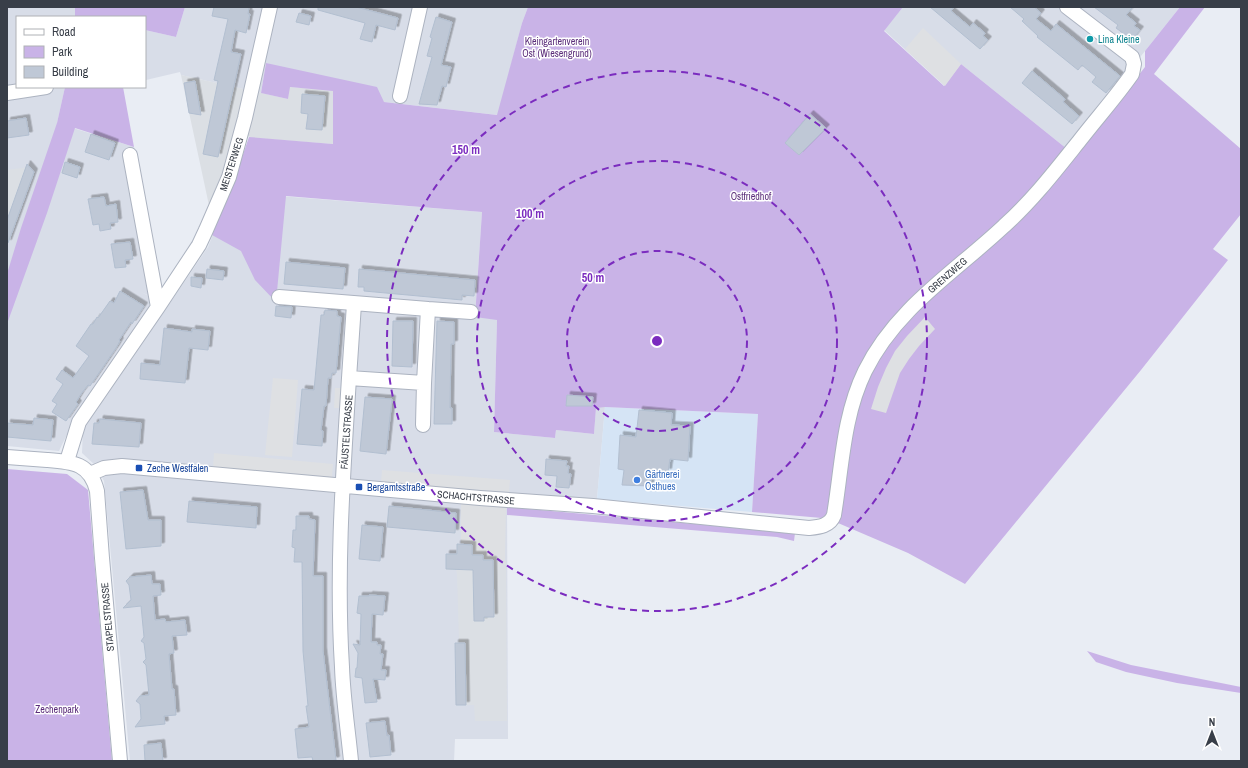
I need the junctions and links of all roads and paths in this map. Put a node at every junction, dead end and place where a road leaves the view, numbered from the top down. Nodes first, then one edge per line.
1 (270, 7) edge
2 (418, 7) edge
3 (1073, 9) edge
4 (40, 88) edge
5 (7, 93) edge
6 (400, 96) dead end
7 (130, 155) dead end
8 (278, 297) dead end
9 (354, 304) junction
10 (158, 307) junction
11 (428, 309) junction
12 (471, 312) dead end
13 (350, 378) junction
14 (424, 383) junction
15 (423, 425) dead end
16 (7, 457) edge
17 (67, 461) junction
18 (90, 474) junction
19 (342, 485) junction
20 (830, 522) joint
21 (120, 761) edge
22 (351, 761) edge

1 - 10 street, MEISTERWEG
2 - 6 street
3 - 20 street, GRENZWEG
4 - 5 street
7 - 10 street
8 - 9 street
9 - 11 street
9 - 13 street, FÄUSTELSTRASSE
10 - 17 street, MEISTERWEG
11 - 12 street
11 - 14 street
13 - 14 street
13 - 19 street, FÄUSTELSTRASSE
14 - 15 street
16 - 17 street
17 - 18 street
18 - 19 street, SCHACHTSTRASSE
18 - 21 street, STAPELSTRASSE
19 - 20 street, SCHACHTSTRASSE
19 - 22 street

